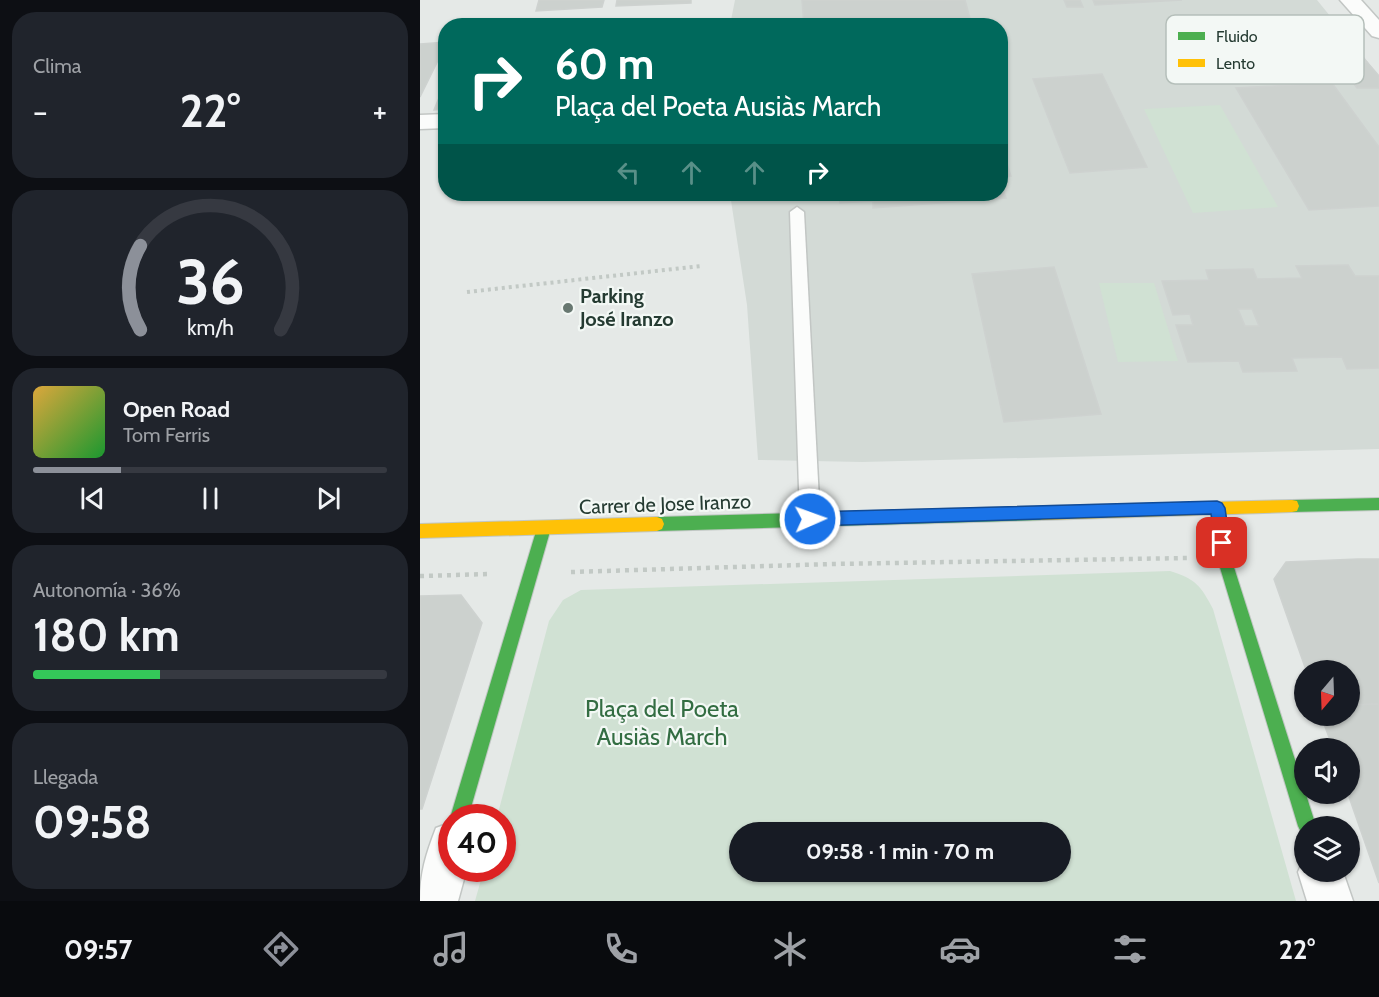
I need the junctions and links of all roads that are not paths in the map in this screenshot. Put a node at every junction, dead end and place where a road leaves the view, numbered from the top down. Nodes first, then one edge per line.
1 (1350, 0) edge
2 (1377, 28) edge
3 (438, 121) edge
4 (420, 122) edge
5 (797, 212) dead end
6 (1379, 504) edge
7 (1217, 508) junction
8 (810, 519) junction
9 (544, 528) junction
10 (420, 531) edge
11 (463, 804) edge
12 (1304, 816) edge
13 (441, 882) edge
14 (1324, 882) edge
15 (435, 901) edge
16 (1330, 901) edge

1 - 2 street
3 - 4 street
5 - 8 lane
6 - 7 street, Carrer de Jose Iranzo
7 - 8 street, Carrer de Jose Iranzo
7 - 12 street
8 - 9 street, Carrer de Jose Iranzo
9 - 10 street, Carrer de Jose Iranzo
9 - 11 street
13 - 15 street
14 - 16 street

